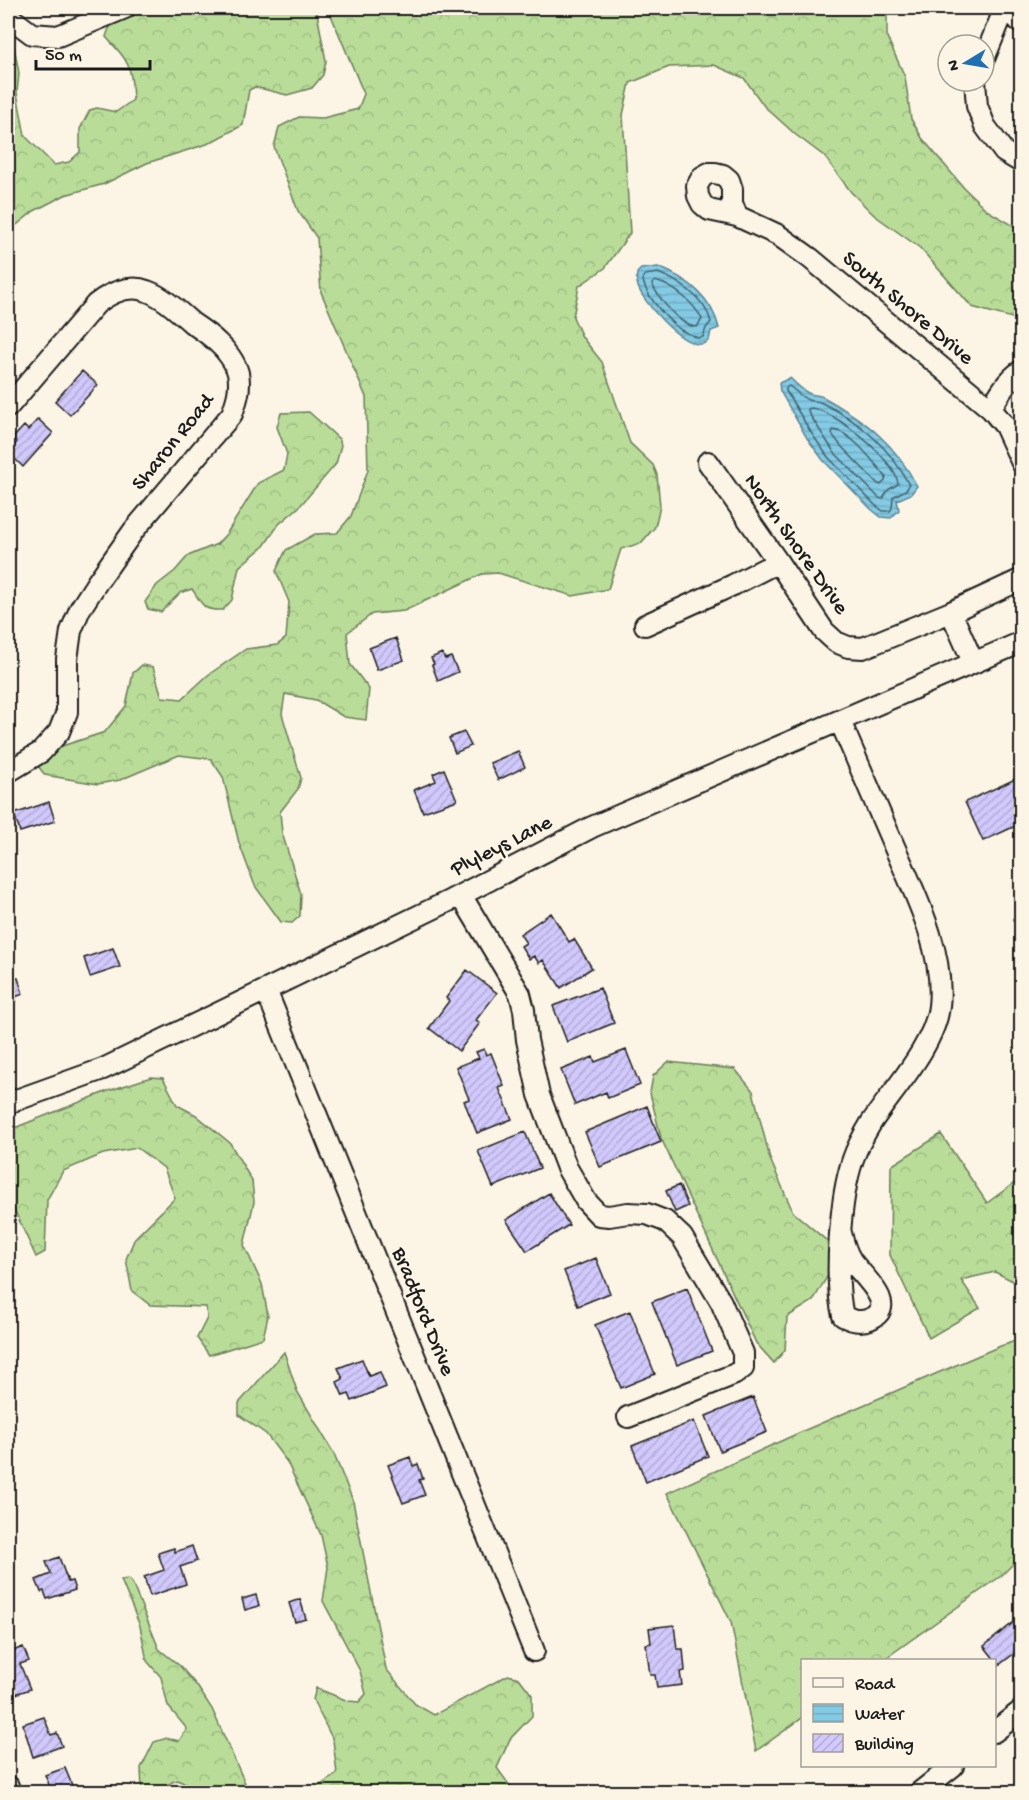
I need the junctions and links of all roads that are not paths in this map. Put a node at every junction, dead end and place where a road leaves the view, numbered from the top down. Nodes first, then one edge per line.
1 (125, 8) edge
2 (1006, 8) edge
3 (8, 16) edge
4 (1022, 24) edge
5 (995, 33) edge
6 (976, 93) edge
7 (1022, 160) edge
8 (737, 216) dead end
9 (1022, 370) edge
10 (8, 407) edge
11 (991, 409) junction
12 (708, 462) dead end
13 (1022, 463) edge
14 (778, 562) junction
15 (1022, 579) edge
16 (951, 612) junction
17 (645, 625) dead end
18 (1022, 642) edge
19 (973, 662) junction
20 (840, 721) junction
21 (8, 772) edge
22 (461, 895) junction
23 (266, 990) junction
24 (8, 1103) edge
25 (841, 1233) dead end
26 (628, 1417) dead end
27 (534, 1652) dead end
28 (1022, 1710) edge
29 (996, 1730) edge
30 (952, 1767) edge
31 (8, 1786) edge
32 (10, 1792) edge
33 (920, 1792) edge

1 - 3 street
2 - 4 street
2 - 5 street
6 - 7 street
8 - 11 street, South Shore Drive
9 - 11 street
10 - 21 street, Sharon Road
11 - 13 street, South Shore Drive
12 - 14 street, North Shore Drive
14 - 16 street, North Shore Drive
14 - 17 street
15 - 16 street
16 - 19 street
18 - 19 street, Plyleys Lane
19 - 20 street, Plyleys Lane
20 - 22 street, Plyleys Lane
20 - 25 street
22 - 23 street, Plyleys Lane
22 - 26 street
23 - 24 street, Plyleys Lane
23 - 27 street, Bradford Drive
28 - 29 street
30 - 33 street
31 - 32 street

